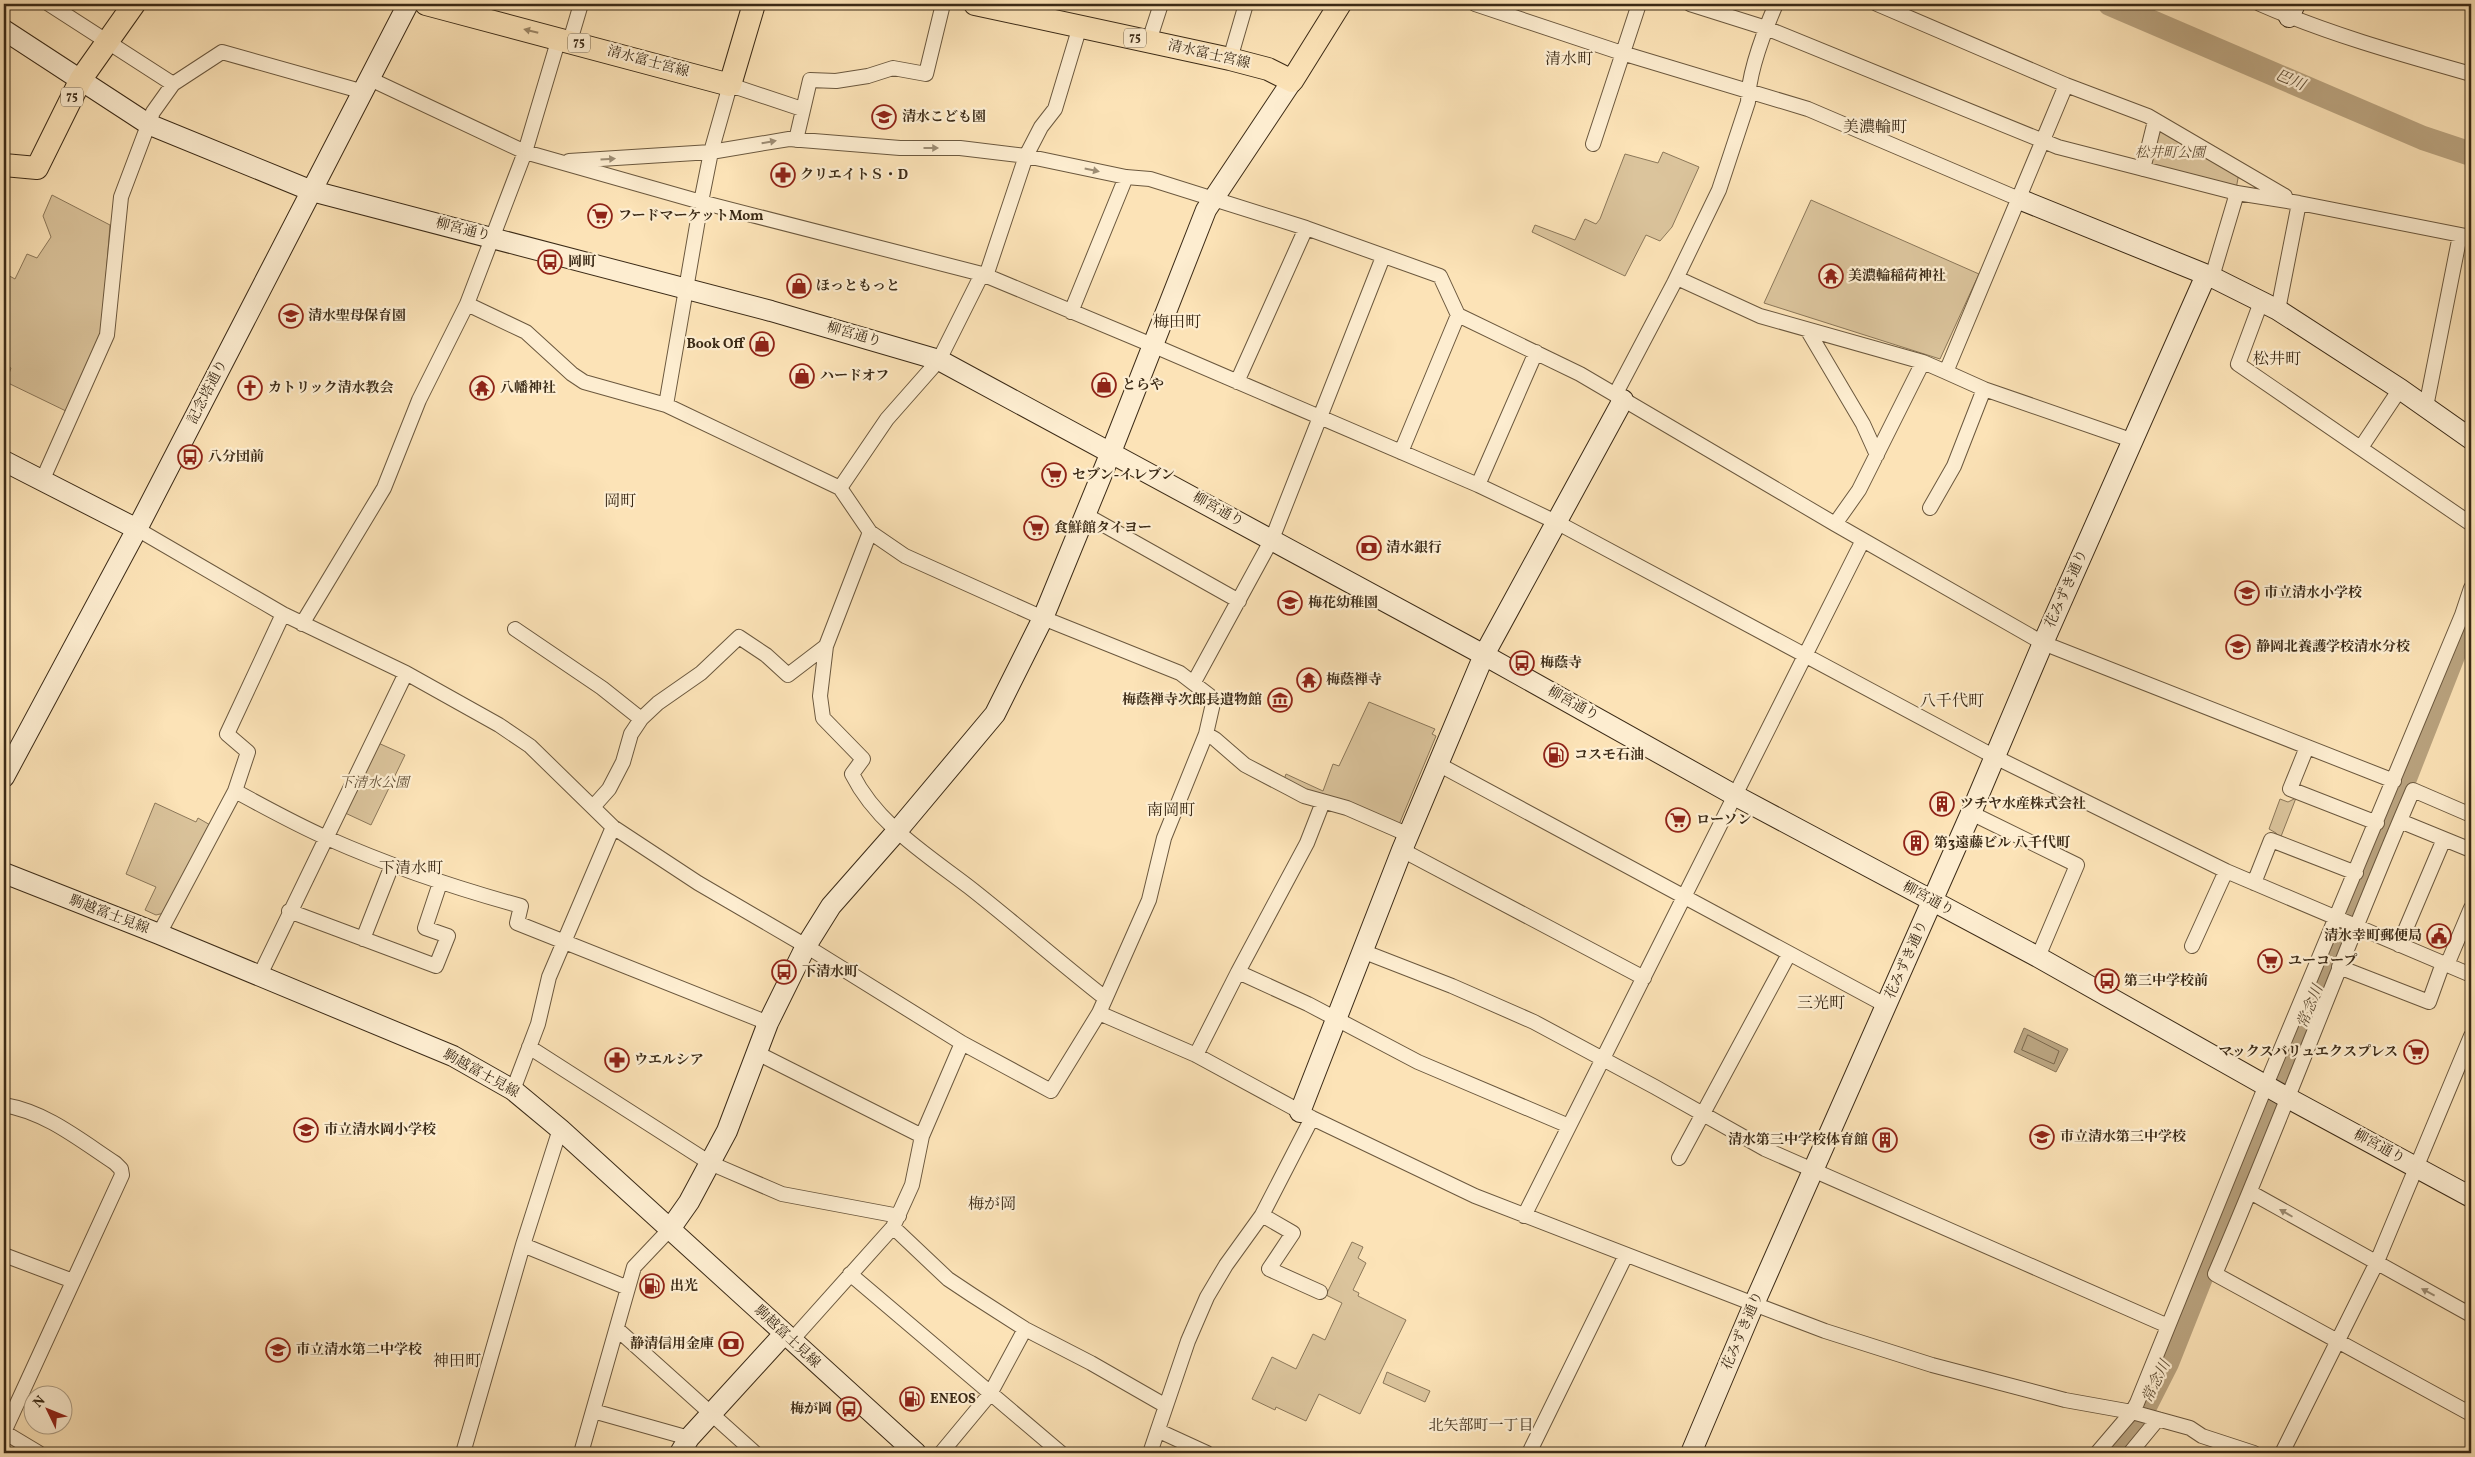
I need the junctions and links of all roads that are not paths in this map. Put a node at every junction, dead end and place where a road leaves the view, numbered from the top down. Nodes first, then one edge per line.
1 (49, 4) edge
2 (134, 4) edge
3 (408, 4) edge
4 (426, 4) edge
5 (581, 4) edge
6 (754, 4) edge
7 (943, 4) edge
8 (975, 4) edge
9 (1161, 4) edge
10 (1246, 4) edge
11 (1340, 4) edge
12 (1475, 4) edge
13 (1639, 4) edge
14 (1690, 4) edge
15 (1776, 4) edge
16 (1877, 4) edge
17 (2260, 4) edge
18 (2292, 10) edge
19 (1080, 26) junction
20 (1766, 28) junction
21 (4, 30) edge
22 (565, 39) junction
23 (1149, 41) junction
24 (107, 42) junction
25 (1622, 53) junction
26 (1230, 59) junction
27 (2471, 74) edge
28 (81, 79) junction
29 (1292, 82) junction
30 (173, 84) junction
31 (367, 85) junction
32 (730, 85) junction
33 (2066, 85) junction
34 (1748, 90) junction
35 (802, 109) junction
36 (2155, 121) junction
37 (148, 124) junction
38 (796, 140) junction
39 (2042, 141) junction
40 (1593, 144) dead end
41 (525, 152) junction
42 (711, 152) junction
43 (1026, 156) junction
44 (559, 162) junction
45 (4, 164) edge
46 (2143, 169) junction
47 (1126, 177) junction
48 (312, 191) junction
49 (2237, 194) junction
50 (1212, 198) junction
51 (2019, 199) junction
52 (701, 202) junction
53 (2299, 203) junction
54 (1306, 228) junction
55 (2465, 236) edge
56 (493, 238) junction
57 (1383, 257) junction
58 (984, 275) junction
59 (2209, 276) junction
60 (1677, 278) junction
61 (685, 290) junction
62 (467, 304) junction
63 (2269, 306) junction
64 (1071, 312) junction
65 (1458, 315) junction
66 (1808, 331) junction
67 (1152, 345) junction
68 (1536, 352) junction
69 (939, 360) junction
70 (1923, 362) junction
71 (1946, 372) junction
72 (1237, 382) junction
73 (1984, 389) junction
74 (2400, 389) junction
75 (1619, 397) junction
76 (666, 405) junction
77 (2426, 407) junction
78 (1320, 418) junction
79 (2471, 439) edge
80 (2134, 441) junction
81 (2362, 446) junction
82 (1112, 452) junction
83 (1401, 452) junction
84 (1877, 455) junction
85 (4, 462) edge
86 (42, 481) junction
87 (1478, 485) junction
88 (840, 488) junction
89 (1930, 508) dead end
90 (1086, 515) junction
91 (1558, 523) junction
92 (1834, 524) junction
93 (2471, 524) edge
94 (137, 529) junction
95 (870, 532) junction
96 (1272, 539) junction
97 (1863, 540) junction
98 (2471, 588) edge
99 (1239, 601) junction
100 (283, 614) junction
101 (1043, 618) junction
102 (302, 624) junction
103 (516, 629) dead end
104 (2043, 643) junction
105 (826, 646) junction
106 (1484, 655) junction
107 (1805, 655) junction
108 (406, 673) junction
109 (1194, 682) junction
110 (641, 719) junction
111 (1206, 734) junction
112 (2307, 747) junction
113 (1995, 757) junction
114 (1438, 764) junction
115 (6, 765) edge
116 (2394, 781) junction
117 (235, 791) junction
118 (1736, 796) junction
119 (1323, 802) junction
120 (593, 807) junction
121 (1971, 813) junction
122 (2471, 815) edge
123 (2400, 821) junction
124 (2377, 823) junction
125 (613, 827) junction
126 (897, 831) junction
127 (326, 838) junction
128 (2444, 839) junction
129 (1406, 843) junction
130 (2471, 850) edge
131 (392, 865) junction
132 (2226, 871) junction
133 (4, 873) edge
134 (2356, 873) junction
135 (440, 883) junction
136 (2254, 883) junction
137 (1684, 897) junction
138 (1932, 902) junction
139 (2471, 908) edge
140 (289, 911) junction
141 (2337, 919) junction
142 (2355, 927) junction
143 (158, 934) junction
144 (363, 938) junction
145 (565, 941) junction
146 (2399, 945) junction
147 (806, 946) junction
148 (2192, 946) dead end
149 (1362, 951) junction
150 (1790, 954) junction
151 (2038, 957) junction
152 (2445, 964) junction
153 (2339, 967) junction
154 (1238, 972) junction
155 (2471, 975) edge
156 (259, 977) junction
157 (1644, 978) junction
158 (1105, 998) junction
159 (1887, 1006) junction
160 (1099, 1013) junction
161 (1337, 1018) junction
162 (768, 1023) junction
163 (2471, 1036) edge
164 (962, 1043) junction
165 (529, 1047) junction
166 (755, 1052) junction
167 (1196, 1055) junction
168 (1602, 1060) junction
169 (2266, 1085) junction
170 (514, 1090) junction
171 (2286, 1097) junction
172 (4, 1105) edge
173 (1704, 1114) junction
174 (1306, 1115) junction
175 (1569, 1126) junction
176 (560, 1129) junction
177 (922, 1136) junction
178 (1678, 1158) dead end
179 (710, 1163) junction
180 (2417, 1167) junction
181 (1814, 1170) junction
182 (2250, 1192) junction
183 (2471, 1197) edge
184 (1262, 1215) junction
185 (1524, 1216) junction
186 (896, 1221) junction
187 (670, 1229) junction
188 (524, 1245) junction
189 (4, 1255) edge
190 (1626, 1255) junction
191 (2376, 1264) junction
192 (850, 1274) junction
193 (74, 1281) junction
194 (628, 1288) junction
195 (1320, 1292) dead end
196 (1754, 1304) junction
197 (2471, 1315) edge
198 (2168, 1326) junction
199 (616, 1329) junction
200 (1025, 1329) junction
201 (788, 1338) junction
202 (2337, 1341) junction
203 (990, 1394) junction
204 (1166, 1406) junction
205 (593, 1411) junction
206 (2132, 1412) junction
207 (712, 1414) junction
208 (2471, 1414) edge
209 (2154, 1418) junction
210 (1159, 1431) junction
211 (4, 1432) edge
212 (684, 1446) edge
213 (2247, 1452) edge
214 (39, 1453) edge
215 (463, 1453) edge
216 (581, 1453) edge
217 (755, 1453) edge
218 (916, 1453) edge
219 (940, 1453) edge
220 (1061, 1453) edge
221 (1150, 1453) edge
222 (1206, 1453) edge
223 (1529, 1453) edge
224 (1691, 1453) edge
225 (2097, 1453) edge
226 (2130, 1453) edge
227 (2282, 1453) edge

1 - 24 street
2 - 24 main road, 75
3 - 31 street, 記念塔通り
22 -> 4 main road, 清水富士宮線 / 75
5 - 22 street
6 - 32 main road
7 - 35 street
8 - 19 main road, 清水富士宮線 / 75
9 - 23 street
10 - 26 street
11 - 29 main road
12 - 25 street
13 - 25 street
14 - 20 street
15 - 20 street
16 - 33 street
17 - 18 street
18 - 27 street
19 - 23 main road, 清水富士宮線 / 75
19 - 43 street
20 - 34 street
20 - 39 street
21 - 28 street, 柳宮通り
22 - 32 main road, 清水富士宮線 / 75
22 - 41 street
23 - 26 main road, 清水富士宮線 / 75
24 - 28 main road, 75
24 - 30 street
25 - 34 street
25 - 40 street
26 - 29 main road, 清水富士宮線 / 75
28 - 37 street, 柳宮通り
28 - 45 main road, 75
29 - 50 street
30 - 31 street
30 - 37 street
31 - 41 street
31 - 48 street, 記念塔通り
32 - 35 street
32 - 42 street
33 - 36 street
33 - 39 street
34 - 51 street
34 - 60 street
35 - 38 street
36 - 46 street
36 - 53 street
37 - 48 street, 柳宮通り
37 - 86 street
42 -> 38 street
38 -> 43 street
39 - 46 street
39 - 51 street
41 - 44 street
41 - 56 street
44 -> 42 street
42 - 52 street
43 -> 47 street
43 - 58 street
44 - 52 street
46 - 49 street
47 - 50 street
47 - 64 street
48 - 56 street, 柳宮通り
48 - 94 street, 記念塔通り
49 - 53 street
49 - 59 street
50 - 54 street
50 - 67 street
51 - 59 street
51 - 71 street
52 - 58 street
52 - 61 street
53 - 55 street
53 - 63 street
54 - 57 street
54 - 72 street
55 - 77 street
56 - 61 street, 柳宮通り
56 - 62 street
57 - 65 street
57 - 78 street
58 - 64 street
58 - 69 street
59 - 63 street
59 - 80 street, 花みずき通り
60 - 66 street
60 - 75 street
61 - 69 street, 柳宮通り
61 - 76 street
62 - 76 street
62 - 102 street
63 - 74 street
63 - 81 street
64 - 67 street
65 - 68 street
65 - 83 street
66 - 70 street
66 - 84 street
67 - 72 street
67 - 82 street
68 - 75 street
68 - 87 street
69 - 82 street, 柳宮通り
69 - 88 street
70 - 71 street
70 - 84 street
71 - 73 street
72 - 78 street
73 - 80 street
73 - 89 street
74 - 77 street
74 - 81 street
75 - 91 street
75 - 92 street
76 - 88 street
77 - 79 street
78 - 83 street
78 - 96 street
80 - 104 street, 花みずき通り
81 - 93 street
82 - 90 street
82 - 96 street, 柳宮通り
83 - 87 street
84 - 92 street
85 - 86 street
86 - 94 street
87 - 91 street
88 - 95 street
90 - 99 street
90 - 101 street
91 - 106 street
91 - 107 street
92 - 97 street
94 - 100 street
94 - 115 street, 記念塔通り
95 - 101 street
95 - 105 street
96 - 99 street
96 - 106 street, 柳宮通り
97 - 104 street
97 - 107 street
98 - 116 street
99 - 109 street
100 - 102 street
100 - 117 street
101 - 109 street
101 - 126 street
102 - 108 street
103 - 110 street
104 - 112 street
104 - 113 street, 花みずき通り
105 - 110 street
105 - 126 street
106 - 114 street
106 - 118 street, 柳宮通り
107 - 113 street
107 - 118 street
108 - 120 street
108 - 127 street
109 - 111 street
110 - 120 street
111 - 119 street
111 - 158 street
112 - 116 street
112 - 124 street
113 - 121 street, 花みずき通り
113 - 132 street
114 - 129 street
114 - 137 street
116 - 124 street
117 - 127 street
117 - 143 street
118 - 137 street
118 - 138 street, 柳宮通り
119 - 129 street
119 - 154 street
120 - 125 street
121 - 138 street, 花みずき通り
121 - 151 street
122 - 123 street
123 - 128 street
123 - 142 street
124 - 134 street
125 - 145 street
125 - 147 street
126 - 147 street
126 - 158 street
127 - 131 street
127 - 140 street
128 - 130 street
128 - 146 street
129 - 149 street
129 - 157 street
131 - 135 street
131 - 144 street
132 - 136 street
132 - 148 street
133 - 143 street, 駒越富士見線
134 - 136 street
134 - 141 street
135 - 144 street
135 - 145 street
136 - 141 street
137 - 150 street
137 - 157 street
138 - 151 street, 柳宮通り
138 - 159 street, 花みずき通り
139 - 152 street
140 - 144 street
140 - 156 street
141 - 142 street
141 - 169 street
142 - 146 street
142 - 153 street
143 - 156 street, 駒越富士見線
145 - 162 street
145 - 165 street
146 - 152 street
147 - 162 street
147 - 164 street
149 - 161 street
149 - 168 street
150 - 159 street
150 - 173 street
151 - 169 street, 柳宮通り
152 - 153 street
152 - 155 street
153 - 171 street
154 - 161 street
154 - 167 street
156 - 170 street, 駒越富士見線
157 - 168 street
158 - 160 street
159 - 181 street, 花みずき通り
160 - 164 street
160 - 167 street
161 - 174 street
161 - 175 street
162 - 166 street
163 - 180 street
164 - 177 street
165 - 170 street
165 - 179 street
166 - 177 street
166 - 179 street
167 - 174 street
168 - 173 street
168 - 175 street
169 - 171 street, 柳宮通り
169 - 198 street
170 - 176 street, 駒越富士見線
171 - 180 street, 柳宮通り
171 - 182 street
172 - 193 street
173 - 178 street
173 - 181 street
174 - 184 street
174 - 185 street
175 - 185 street
176 - 187 street, 駒越富士見線
176 - 188 street
177 - 186 street
179 - 186 street
179 - 187 street
180 - 183 street, 柳宮通り
180 - 191 street
181 - 196 street, 花みずき通り
181 - 198 street
191 -> 182 street
182 - 202 street
184 - 195 street
184 - 204 street
185 - 190 street
186 - 192 street
186 - 200 street
187 - 194 street
187 - 201 street, 駒越富士見線
188 - 194 street
188 - 215 street
189 - 193 street
190 - 196 street
190 - 223 street
197 -> 191 street
191 - 202 street
192 - 201 street
192 - 203 street
193 - 211 street
194 - 199 street
196 - 206 street
196 - 224 street, 花みずき通り
198 - 206 street
199 - 205 street
199 - 207 street
200 - 203 street
200 - 204 street
201 - 207 street
201 - 218 street, 駒越富士見線
202 - 208 street
202 - 227 street
203 - 219 street
203 - 220 street
204 - 210 street
205 - 212 street
205 - 216 street
206 - 209 street
206 - 225 street
207 - 212 street
207 - 217 street
209 - 213 street
209 - 226 street
210 - 221 street
210 - 222 street
211 - 214 street

